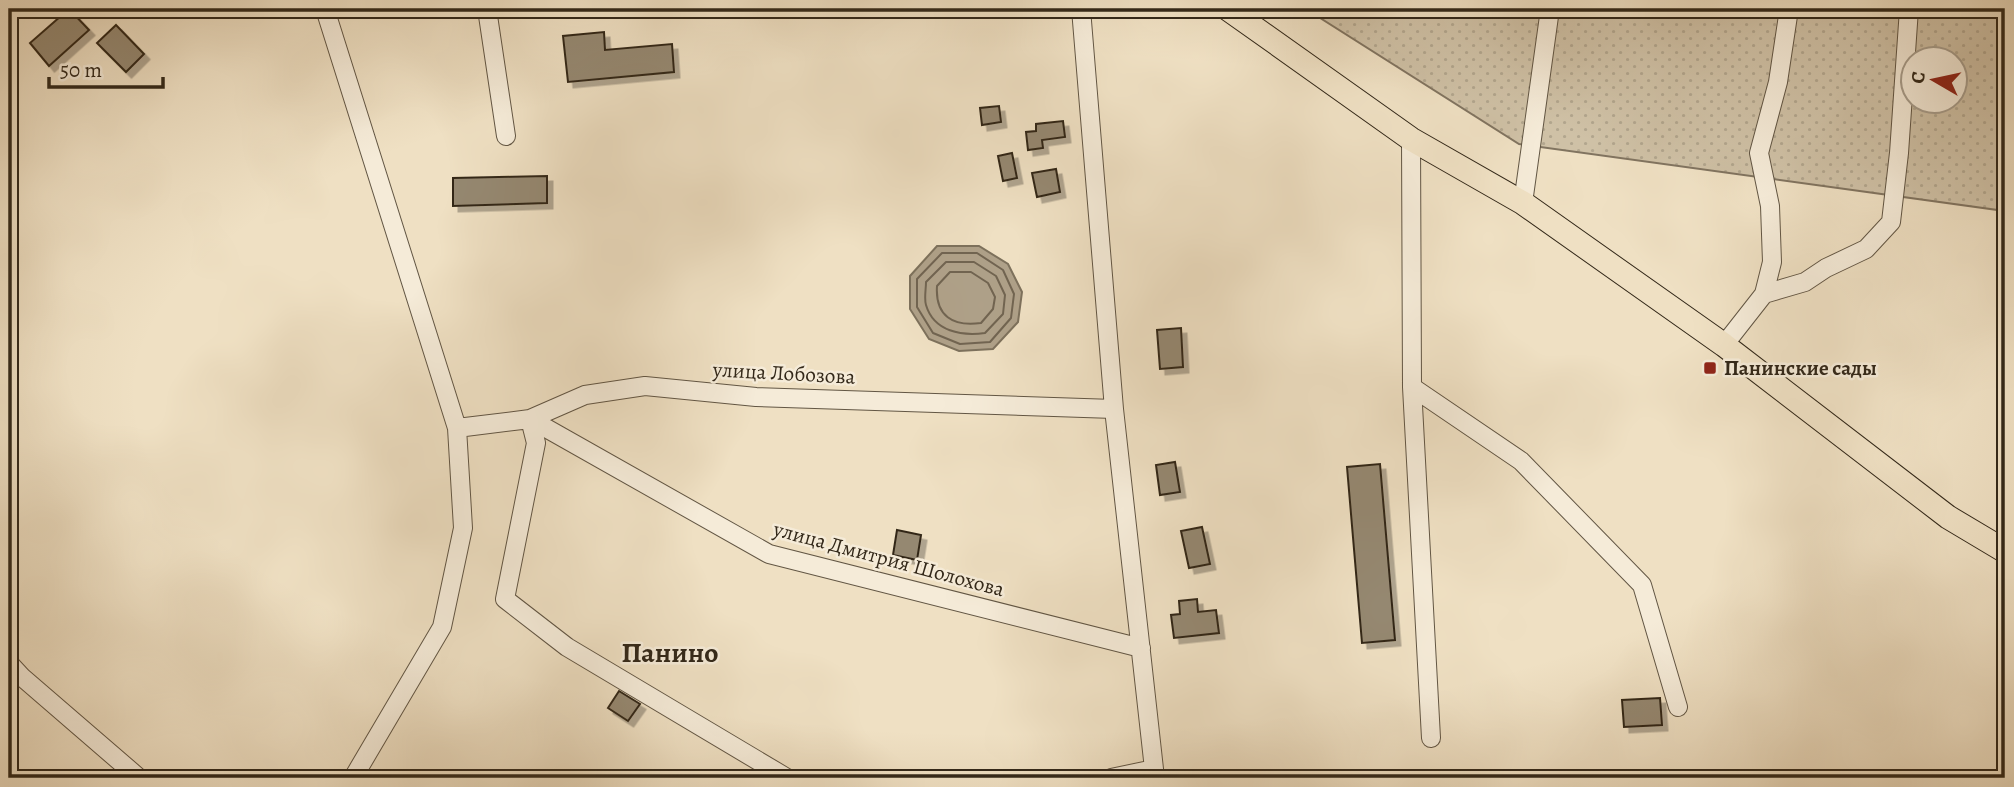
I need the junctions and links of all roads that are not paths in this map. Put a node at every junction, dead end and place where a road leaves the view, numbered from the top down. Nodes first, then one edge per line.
1 (325, 9) edge
2 (487, 9) edge
3 (1081, 9) edge
4 (1228, 9) edge
5 (1789, 9) edge
6 (1909, 9) edge
7 (1545, 10) edge
8 (506, 136) dead end
9 (1411, 139) junction
10 (1523, 202) junction
11 (1764, 294) junction
12 (1724, 345) junction
13 (1412, 387) junction
14 (1114, 409) junction
15 (530, 419) junction
16 (457, 428) junction
17 (2005, 551) edge
18 (1141, 648) junction
19 (9, 663) edge
20 (1678, 707) dead end
21 (1431, 738) dead end
22 (1155, 774) edge
23 (139, 778) edge
24 (353, 778) edge
25 (787, 778) edge
26 (1111, 778) edge

1 - 16 street
2 - 8 street
3 - 14 street
4 - 9 main road
5 - 11 street
6 - 11 street
7 - 10 street
9 - 10 main road
9 - 13 street
10 - 12 main road
11 - 12 street
12 - 17 main road
13 - 20 street
13 - 21 street
14 - 15 street, улица Лобозова
14 - 18 street
15 - 16 street, улица Лобозова
15 - 18 street, улица Дмитрия Шолохова
15 - 25 street
16 - 24 street
18 - 22 street
19 - 23 street
22 - 26 street

